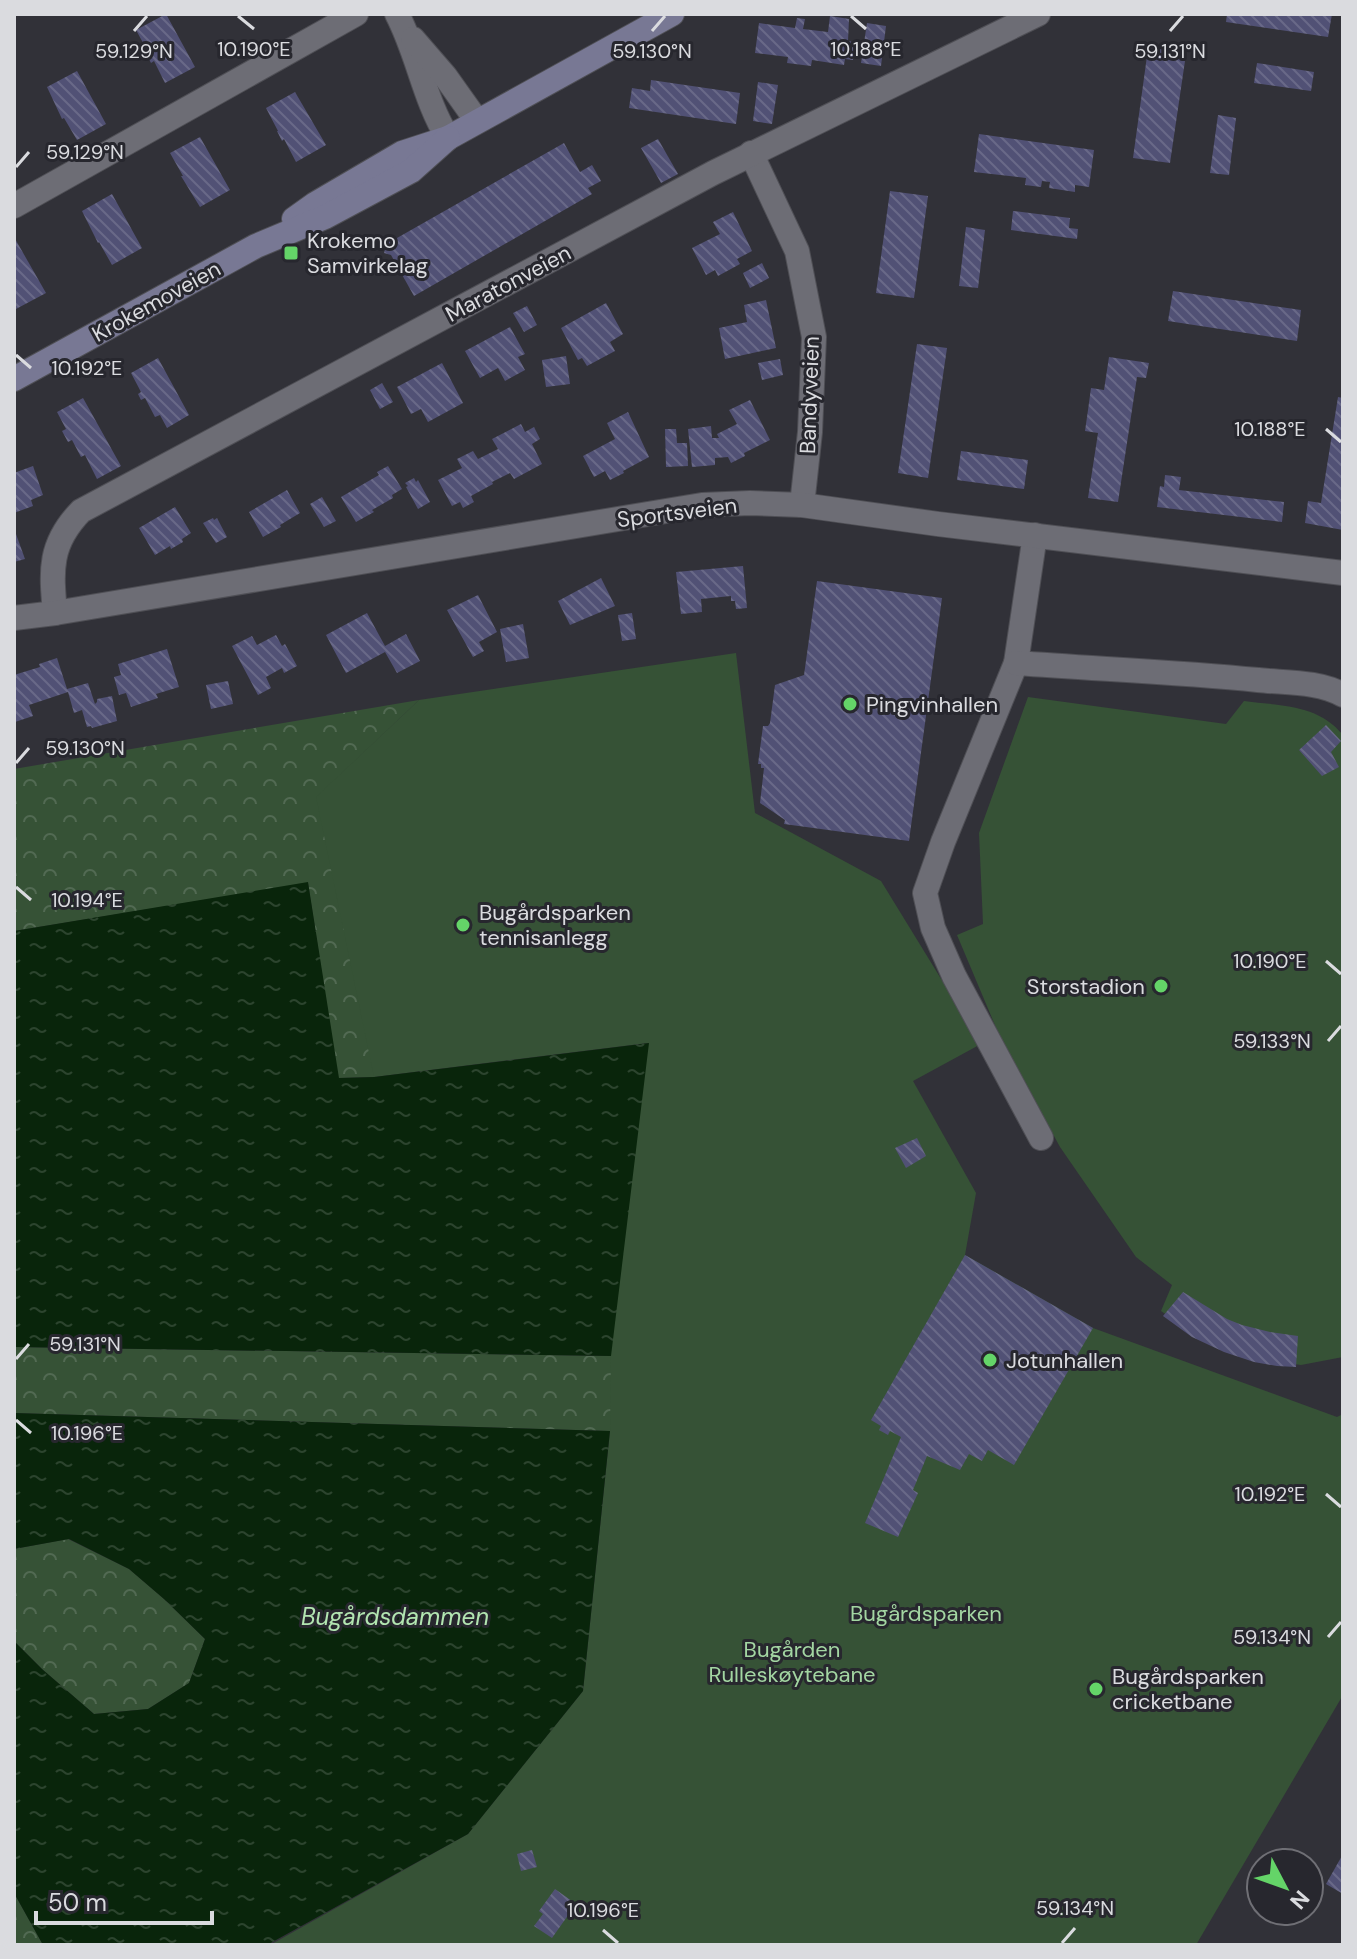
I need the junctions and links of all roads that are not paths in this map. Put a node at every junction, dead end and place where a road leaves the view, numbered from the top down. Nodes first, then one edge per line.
1 (356, 14) edge
2 (672, 14) edge
3 (1038, 14) edge
4 (402, 23) edge
5 (477, 121) junction
6 (448, 138) junction
7 (751, 153) junction
8 (14, 206) edge
9 (14, 379) edge
10 (802, 505) junction
11 (1035, 535) junction
12 (1343, 573) edge
13 (55, 613) junction
14 (14, 618) edge
15 (1016, 663) junction
16 (1343, 695) edge
17 (1041, 1138) dead end

1 - 8 street
2 - 5 main road, Krokemoveien
3 - 7 street, Maratonveien
4 - 5 street
4 - 6 street
5 - 6 main road, Krokemoveien
6 - 9 main road, Krokemoveien
7 - 10 street, Bandyveien
7 - 13 street, Maratonveien
10 - 11 street, Sportsveien
10 - 13 street, Sportsveien
11 - 12 street, Sportsveien
11 - 15 street
13 - 14 street, Sportsveien
15 - 16 street
15 - 17 street

